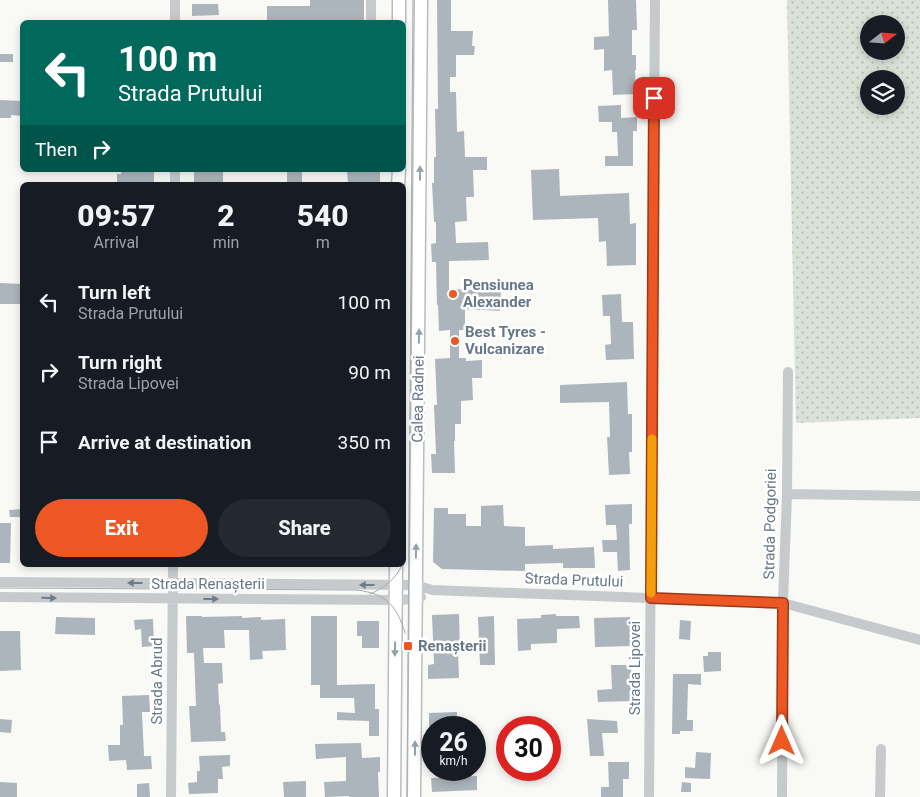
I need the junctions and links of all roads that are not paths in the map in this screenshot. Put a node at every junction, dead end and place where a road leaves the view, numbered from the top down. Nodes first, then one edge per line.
1 (175, 0) edge
2 (371, 0) edge
3 (398, 0) edge
4 (421, 0) edge
5 (655, 0) edge
6 (175, 20) edge
7 (371, 20) edge
8 (399, 20) edge
9 (788, 372) dead end
10 (787, 494) junction
11 (920, 496) edge
12 (174, 567) edge
13 (396, 567) edge
14 (0, 582) edge
15 (173, 584) junction
16 (396, 585) junction
17 (416, 585) junction
18 (432, 590) junction
19 (0, 597) edge
20 (651, 598) junction
21 (173, 599) junction
22 (396, 600) junction
23 (416, 600) junction
24 (783, 603) junction
25 (920, 640) edge
26 (882, 749) dead end
27 (171, 797) edge
28 (394, 797) edge
29 (414, 797) edge
30 (649, 797) edge
31 (782, 797) edge
32 (880, 797) edge

1 - 6 street
2 - 7 street
3 - 8 main road
17 -> 4 main road, Calea Radnei
5 - 20 street, Strada Lipovei
9 - 10 street, Strada Podgoriei
10 - 11 street
10 - 24 street, Strada Podgoriei
12 - 15 street, Strada Abrud
13 - 16 main road
15 -> 14 street, Strada Renașterii
16 -> 15 street, Strada Renașterii
15 - 21 street, Strada Abrud
16 - 17 street, Strada Renașterii
16 - 22 main road
17 - 18 street, Strada Prutului
17 - 23 main road, Calea Radnei
18 - 20 street, Strada Prutului
18 - 23 street
19 -> 21 street, Strada Renașterii
20 - 24 street, Strada Prutului
20 - 30 street, Strada Lipovei
21 -> 22 street, Strada Renașterii
21 - 27 street, Strada Abrud
22 - 23 street, Strada Renașterii
22 -> 28 main road
29 -> 23 main road, Calea Radnei
24 - 25 street, Strada Prutului
24 - 31 street, Strada Podgoriei
26 - 32 street

